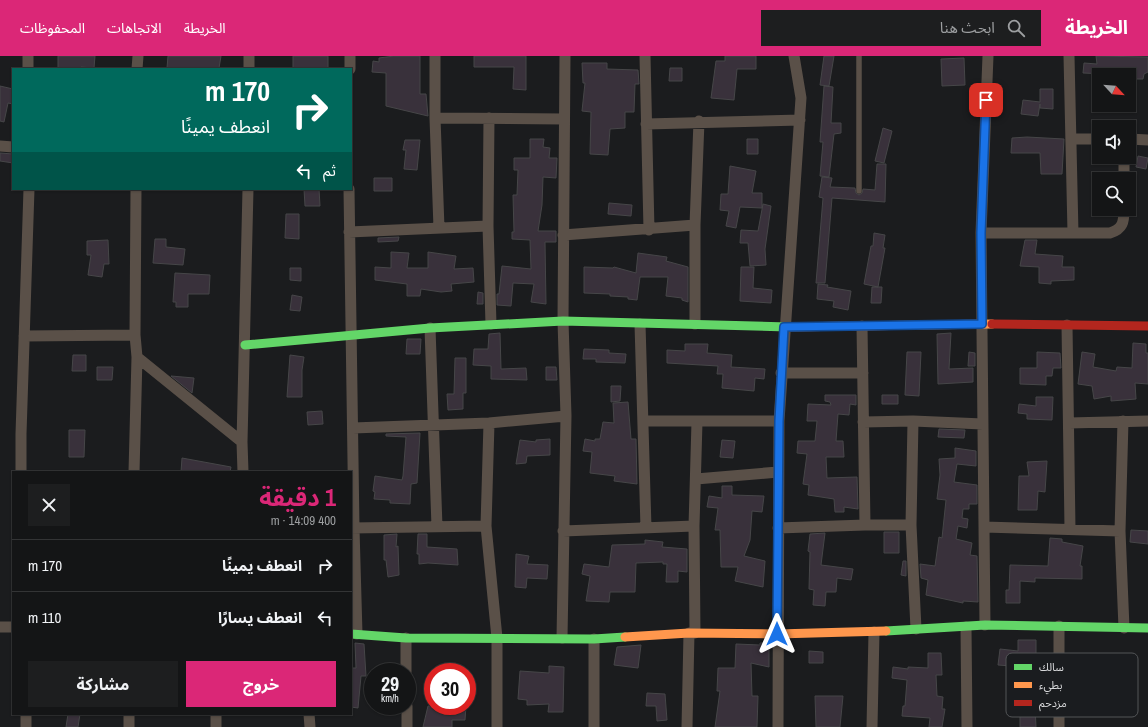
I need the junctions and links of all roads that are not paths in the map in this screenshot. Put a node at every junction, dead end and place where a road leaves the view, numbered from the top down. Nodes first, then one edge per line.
1 (28, 56) edge
2 (138, 56) edge
3 (249, 56) edge
4 (350, 56) edge
5 (435, 56) edge
6 (565, 56) edge
7 (645, 56) edge
8 (794, 56) edge
9 (859, 56) edge
10 (988, 56) edge
11 (1069, 56) edge
12 (28, 68) edge
13 (138, 68) edge
14 (249, 68) edge
15 (350, 68) edge
16 (435, 118) junction
17 (489, 118) junction
18 (564, 119) junction
19 (800, 120) junction
20 (699, 121) junction
21 (646, 124) junction
22 (1072, 139) junction
23 (1092, 139) edge
24 (1136, 139) edge
25 (1148, 140) edge
26 (0, 146) edge
27 (12, 147) edge
28 (29, 190) edge
29 (136, 190) edge
30 (248, 190) edge
31 (349, 190) edge
32 (859, 191) dead end
33 (1124, 216) edge
34 (695, 225) junction
35 (488, 226) junction
36 (439, 228) junction
37 (649, 230) junction
38 (349, 232) junction
39 (981, 233) junction
40 (1073, 233) junction
41 (563, 235) junction
42 (563, 321) junction
43 (491, 324) junction
44 (640, 324) junction
45 (695, 324) junction
46 (982, 324) junction
47 (1067, 325) junction
48 (862, 326) junction
49 (1148, 326) edge
50 (784, 327) junction
51 (430, 328) junction
52 (135, 335) junction
53 (24, 336) junction
54 (352, 336) junction
55 (245, 345) junction
56 (137, 357) junction
57 (781, 373) junction
58 (862, 373) junction
59 (566, 416) junction
60 (643, 421) junction
61 (779, 421) junction
62 (913, 421) junction
63 (1123, 421) junction
64 (1148, 421) edge
65 (698, 422) junction
66 (863, 422) junction
67 (489, 423) junction
68 (1069, 423) junction
69 (983, 424) junction
70 (434, 425) junction
71 (353, 428) junction
72 (242, 442) junction
73 (21, 471) edge
74 (134, 471) edge
75 (243, 471) edge
76 (778, 472) junction
77 (696, 479) junction
78 (865, 525) junction
79 (911, 525) junction
80 (486, 526) junction
81 (694, 526) junction
82 (437, 527) junction
83 (984, 527) junction
84 (352, 528) edge
85 (646, 528) junction
86 (778, 528) junction
87 (1070, 529) junction
88 (1120, 530) junction
89 (563, 531) junction
90 (985, 625) junction
91 (1059, 626) junction
92 (0, 627) edge
93 (12, 627) edge
94 (966, 627) junction
95 (1124, 628) junction
96 (1148, 628) edge
97 (916, 629) junction
98 (874, 632) junction
99 (692, 633) junction
100 (354, 634) edge
101 (777, 634) junction
102 (406, 638) junction
103 (497, 638) junction
104 (562, 638) junction
105 (594, 639) junction
106 (1059, 653) edge
107 (406, 663) edge
108 (26, 715) edge
109 (129, 715) edge
110 (216, 715) edge
111 (310, 715) edge
112 (407, 715) edge
113 (26, 727) edge
114 (129, 727) edge
115 (216, 727) edge
116 (310, 727) edge
117 (407, 727) edge
118 (497, 727) edge
119 (594, 727) edge
120 (687, 727) edge
121 (778, 727) edge
122 (872, 727) edge
123 (967, 727) edge

1 - 12 street
2 - 13 street
3 - 14 street
4 - 15 street
5 - 16 street
6 - 18 street
7 - 21 street
8 - 19 street
9 - 32 lane
10 - 39 street
11 - 22 street
16 - 17 street
16 - 36 street
17 - 18 street
17 - 35 street
18 - 41 street
19 - 20 street
19 - 50 street
20 - 21 street
20 - 34 street
21 - 37 street
22 - 23 street
22 - 40 street
24 - 25 street
26 - 27 street
28 - 53 street
29 - 52 street
30 - 55 street
31 - 38 street
33 - 40 street
34 - 37 street
34 - 45 street
35 - 36 street
35 - 43 street
36 - 38 street
37 - 41 street
38 - 54 street
39 - 40 street
39 - 46 street
41 - 42 street
42 - 43 street
42 - 44 street
42 - 59 street
43 - 51 street
44 - 45 street
44 - 60 street
45 - 50 street
46 - 47 street
46 - 48 street
46 - 69 street
47 - 49 street
47 - 68 street
48 - 50 street
48 - 58 street
50 - 57 street
51 - 54 street
51 - 70 street
52 - 53 street
52 - 56 street
53 - 73 street
54 - 55 street
54 - 71 street
55 - 72 street
56 - 72 street
56 - 74 street
57 - 58 street
57 - 61 street
58 - 66 street
59 - 67 street
59 - 89 street
60 - 65 street
60 - 85 street
61 - 65 street
61 - 76 street
62 - 66 street
62 - 69 street
62 - 79 street
63 - 64 street
63 - 68 street
63 - 88 street
65 - 77 street
66 - 78 street
67 - 70 street
67 - 80 street
68 - 87 street
69 - 83 street
70 - 71 street
70 - 82 street
71 - 84 street
72 - 75 street
76 - 77 street
76 - 86 street
77 - 81 street
78 - 79 street
78 - 86 street
79 - 97 street
80 - 82 street
80 - 103 street
81 - 85 street
81 - 99 street
82 - 84 street
83 - 87 street
83 - 90 street
84 - 100 street
85 - 89 street
86 - 101 street
87 - 88 street
88 - 95 street
89 - 104 street
90 - 91 street
90 - 94 street
91 - 95 street
91 - 106 street
92 - 93 street
94 - 97 street
94 - 123 street
95 - 96 street
97 - 98 street
98 - 101 street
98 - 122 street
99 - 101 street
99 - 105 street
99 - 120 street
100 - 102 street
101 - 121 street
102 - 103 street
102 - 107 street
103 - 104 street
103 - 118 street
104 - 105 street
105 - 119 street
108 - 113 street
109 - 114 street
110 - 115 street
111 - 116 street
112 - 117 street

